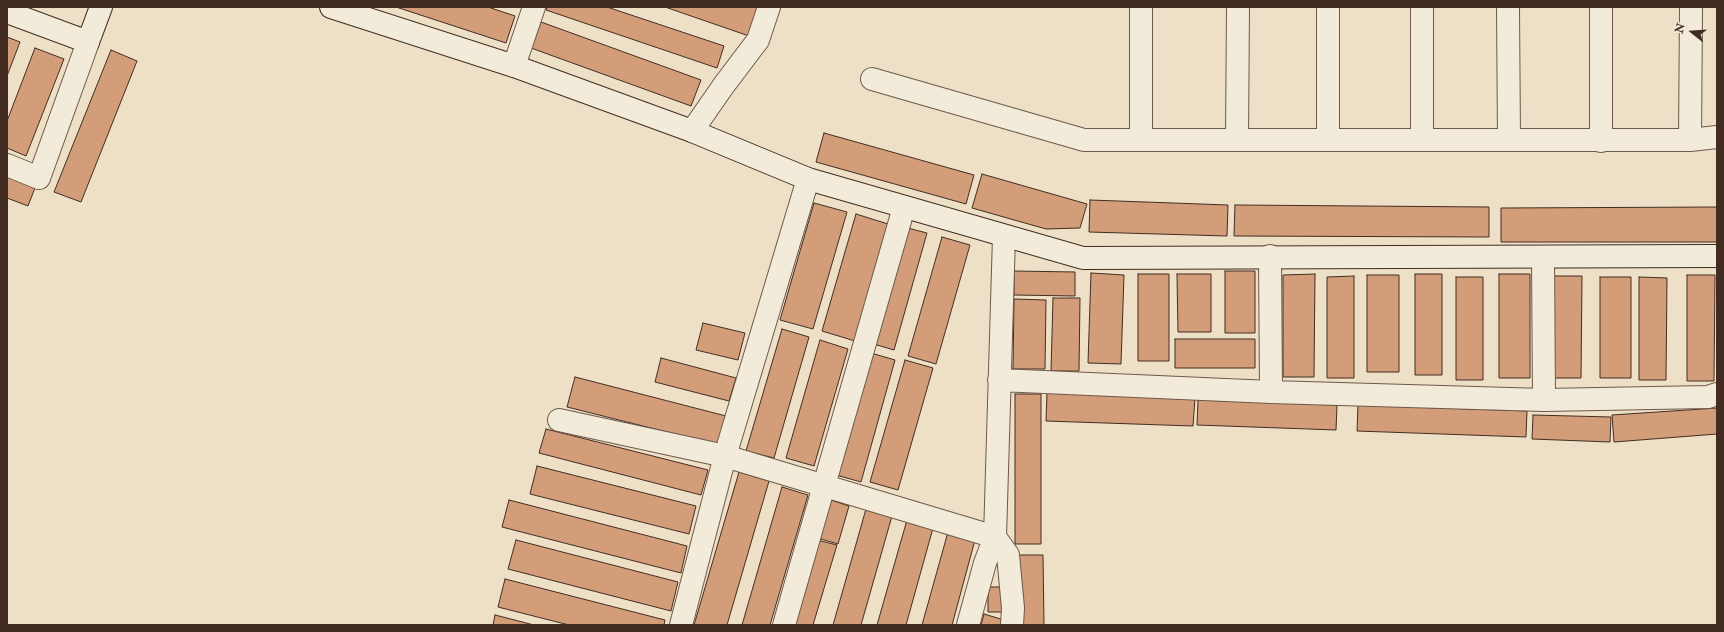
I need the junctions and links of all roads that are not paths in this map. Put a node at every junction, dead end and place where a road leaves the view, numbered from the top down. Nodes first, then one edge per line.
1 (101, 7) edge
2 (331, 7) edge
3 (534, 7) edge
4 (769, 7) edge
5 (1141, 7) edge
6 (1238, 7) edge
7 (1328, 7) edge
8 (1422, 7) edge
9 (1508, 7) edge
10 (1601, 7) edge
11 (1691, 7) edge
12 (7, 12) edge
13 (88, 42) junction
14 (514, 66) junction
15 (872, 79) dead end
16 (701, 135) junction
17 (1717, 137) edge
18 (1141, 140) junction
19 (1237, 140) junction
20 (1328, 140) junction
21 (1422, 140) junction
22 (1509, 140) junction
23 (1690, 140) junction
24 (1601, 141) junction
25 (7, 165) edge
26 (808, 179) junction
27 (904, 207) junction
28 (1004, 236) junction
29 (1270, 256) junction
30 (1717, 256) edge
31 (1543, 258) junction
32 (999, 380) junction
33 (1271, 392) junction
34 (1717, 394) edge
35 (1544, 400) junction
36 (559, 420) dead end
37 (725, 456) junction
38 (824, 485) junction
39 (995, 537) junction
40 (681, 625) edge
41 (784, 625) edge
42 (968, 625) edge
43 (1012, 625) edge

1 - 13 street
2 - 14 street
3 - 14 street
4 - 16 street
5 - 18 street
6 - 19 street
7 - 20 street
8 - 21 street
9 - 22 street
10 - 24 street
11 - 23 street
12 - 13 street
13 - 25 street
14 - 16 street
15 - 18 street
16 - 26 street
17 - 23 street
18 - 19 street
19 - 20 street
20 - 21 street
21 - 22 street
22 - 24 street
23 - 24 street
26 - 27 street
26 - 37 street
27 - 28 street
27 - 38 street
28 - 29 street
28 - 32 street
29 - 31 street
29 - 33 street
30 - 31 street
31 - 35 street
32 - 33 street
32 - 39 street
33 - 35 street
34 - 35 street
36 - 37 street
37 - 38 street
37 - 40 street
38 - 39 street
38 - 41 street
39 - 42 street
39 - 43 street

